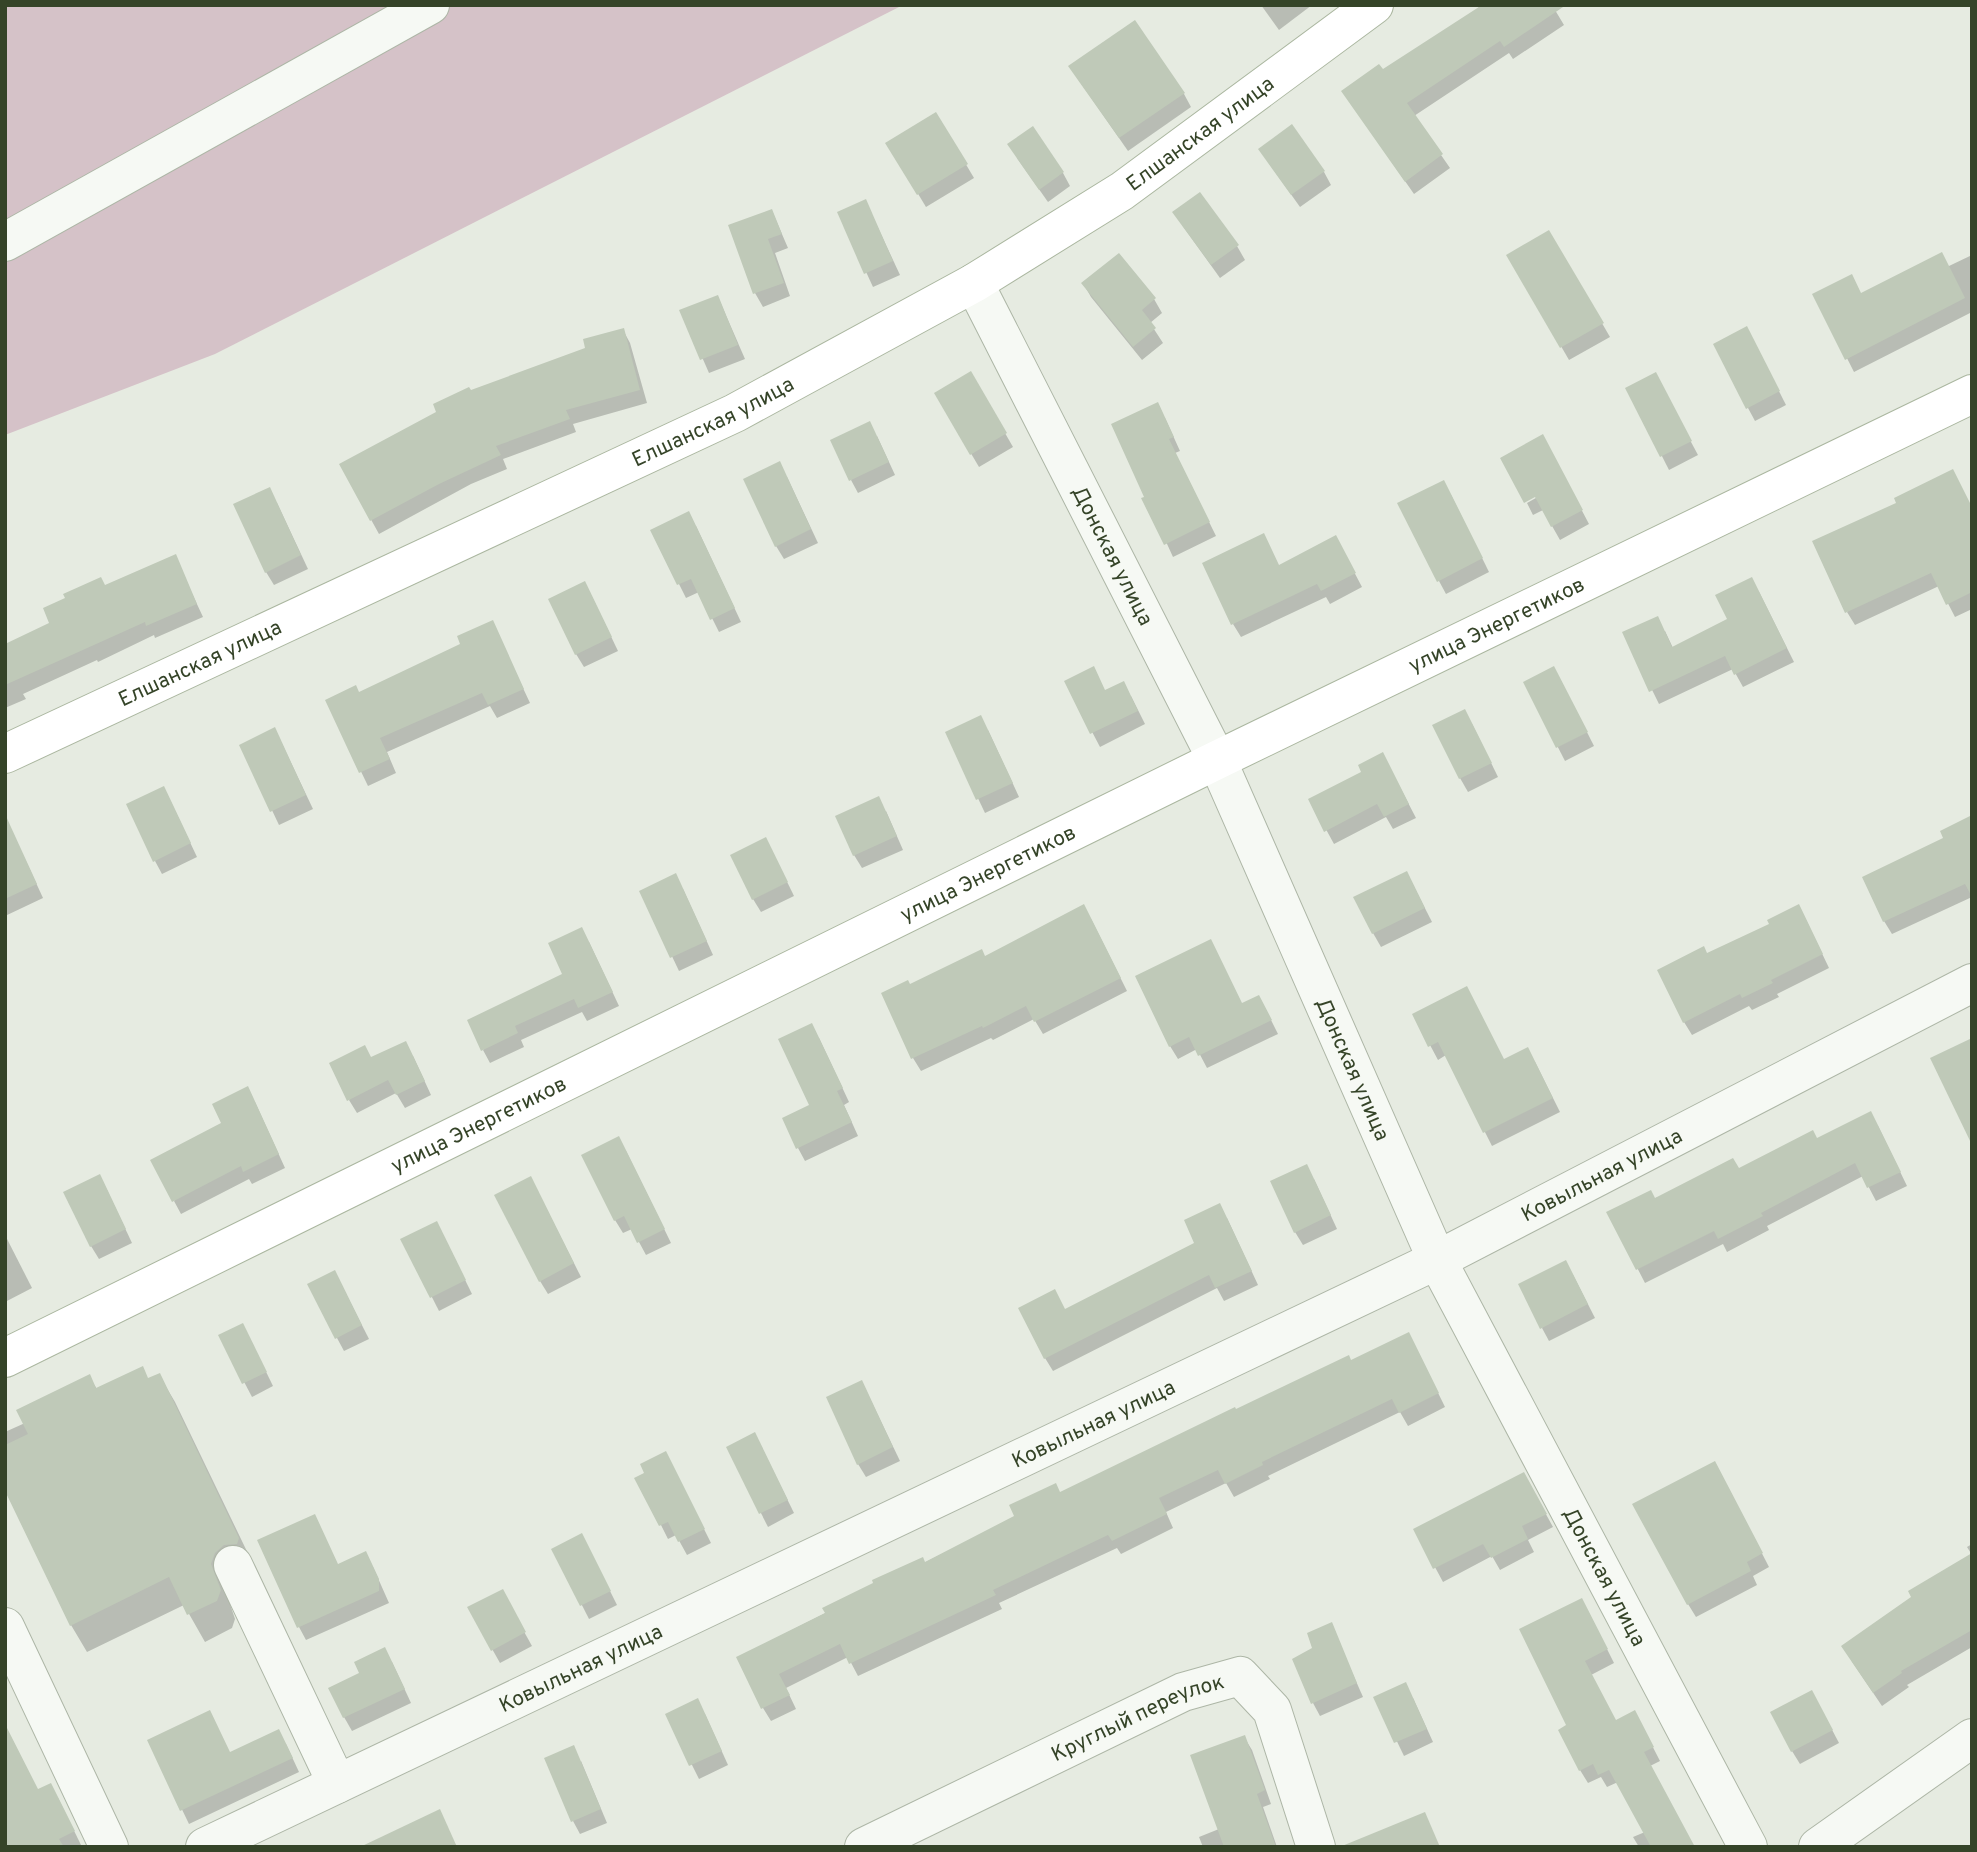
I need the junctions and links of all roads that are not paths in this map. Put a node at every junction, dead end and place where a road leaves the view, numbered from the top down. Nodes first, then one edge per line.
1 (430, 5) edge
2 (1374, 5) edge
3 (5, 242) edge
4 (974, 283) junction
5 (1972, 394) edge
6 (5, 754) edge
7 (1217, 760) junction
8 (1972, 983) edge
9 (1437, 1261) junction
10 (5, 1358) edge
11 (233, 1565) dead end
12 (5, 1627) edge
13 (1972, 1738) edge
14 (337, 1784) junction
15 (109, 1847) edge
16 (205, 1847) edge
17 (864, 1847) edge
18 (1316, 1847) edge
19 (1748, 1847) edge
20 (1818, 1847) edge

1 - 3 street
2 - 4 main road, Елшанская улица
4 - 6 main road, Елшанская улица
4 - 7 street, Донская улица
5 - 7 main road, улица Энергетиков
7 - 9 street, Донская улица
7 - 10 main road, улица Энергетиков
8 - 9 street, Ковыльная улица
9 - 14 street, Ковыльная улица
9 - 19 street, Донская улица
11 - 14 street
12 - 15 street
13 - 20 street
14 - 16 street, Ковыльная улица
17 - 18 street, Круглый переулок

